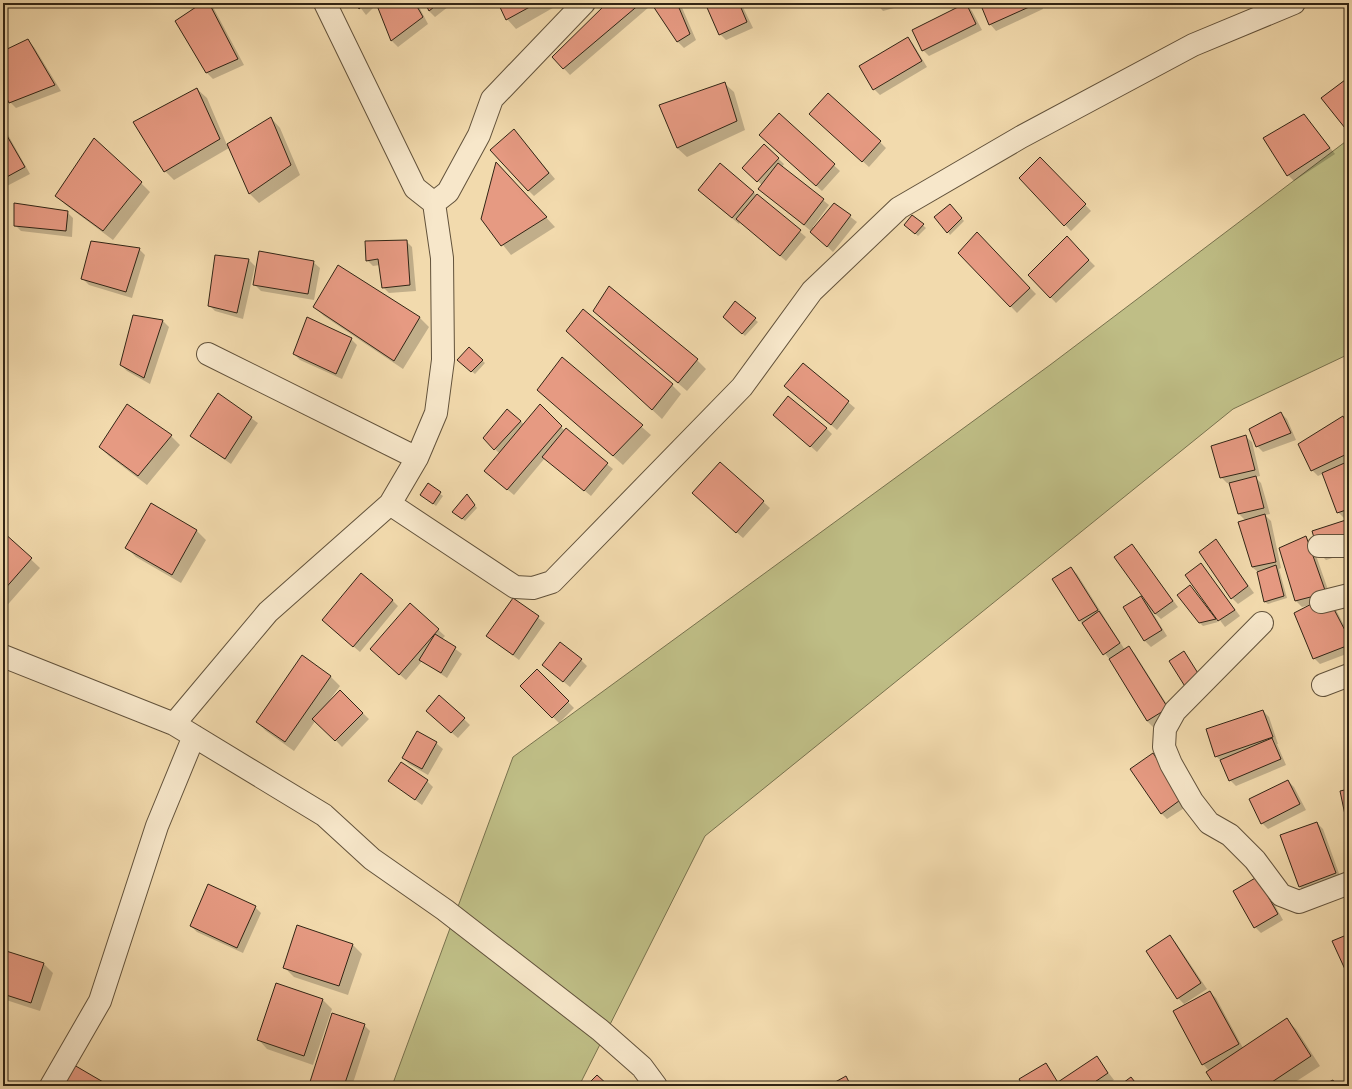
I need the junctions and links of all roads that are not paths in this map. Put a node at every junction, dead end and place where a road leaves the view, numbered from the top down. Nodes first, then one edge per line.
1 (325, 3) edge
2 (584, 3) edge
3 (1294, 3) edge
4 (434, 203) junction
5 (208, 354) dead end
6 (417, 458) junction
7 (390, 504) junction
8 (1319, 546) dead end
9 (1349, 546) edge
10 (1349, 595) edge
11 (1320, 602) dead end
12 (1262, 623) dead end
13 (3, 656) edge
14 (1349, 675) edge
15 (1323, 685) dead end
16 (174, 724) junction
17 (194, 736) junction
18 (1349, 883) edge
19 (50, 1086) edge
20 (656, 1086) edge

1 - 4 street
2 - 4 street
3 - 7 street
4 - 6 street
5 - 6 street
6 - 7 street
7 - 16 street
8 - 9 street
10 - 11 street
12 - 18 street
13 - 16 street
14 - 15 street
16 - 17 street
17 - 19 street
17 - 20 street

